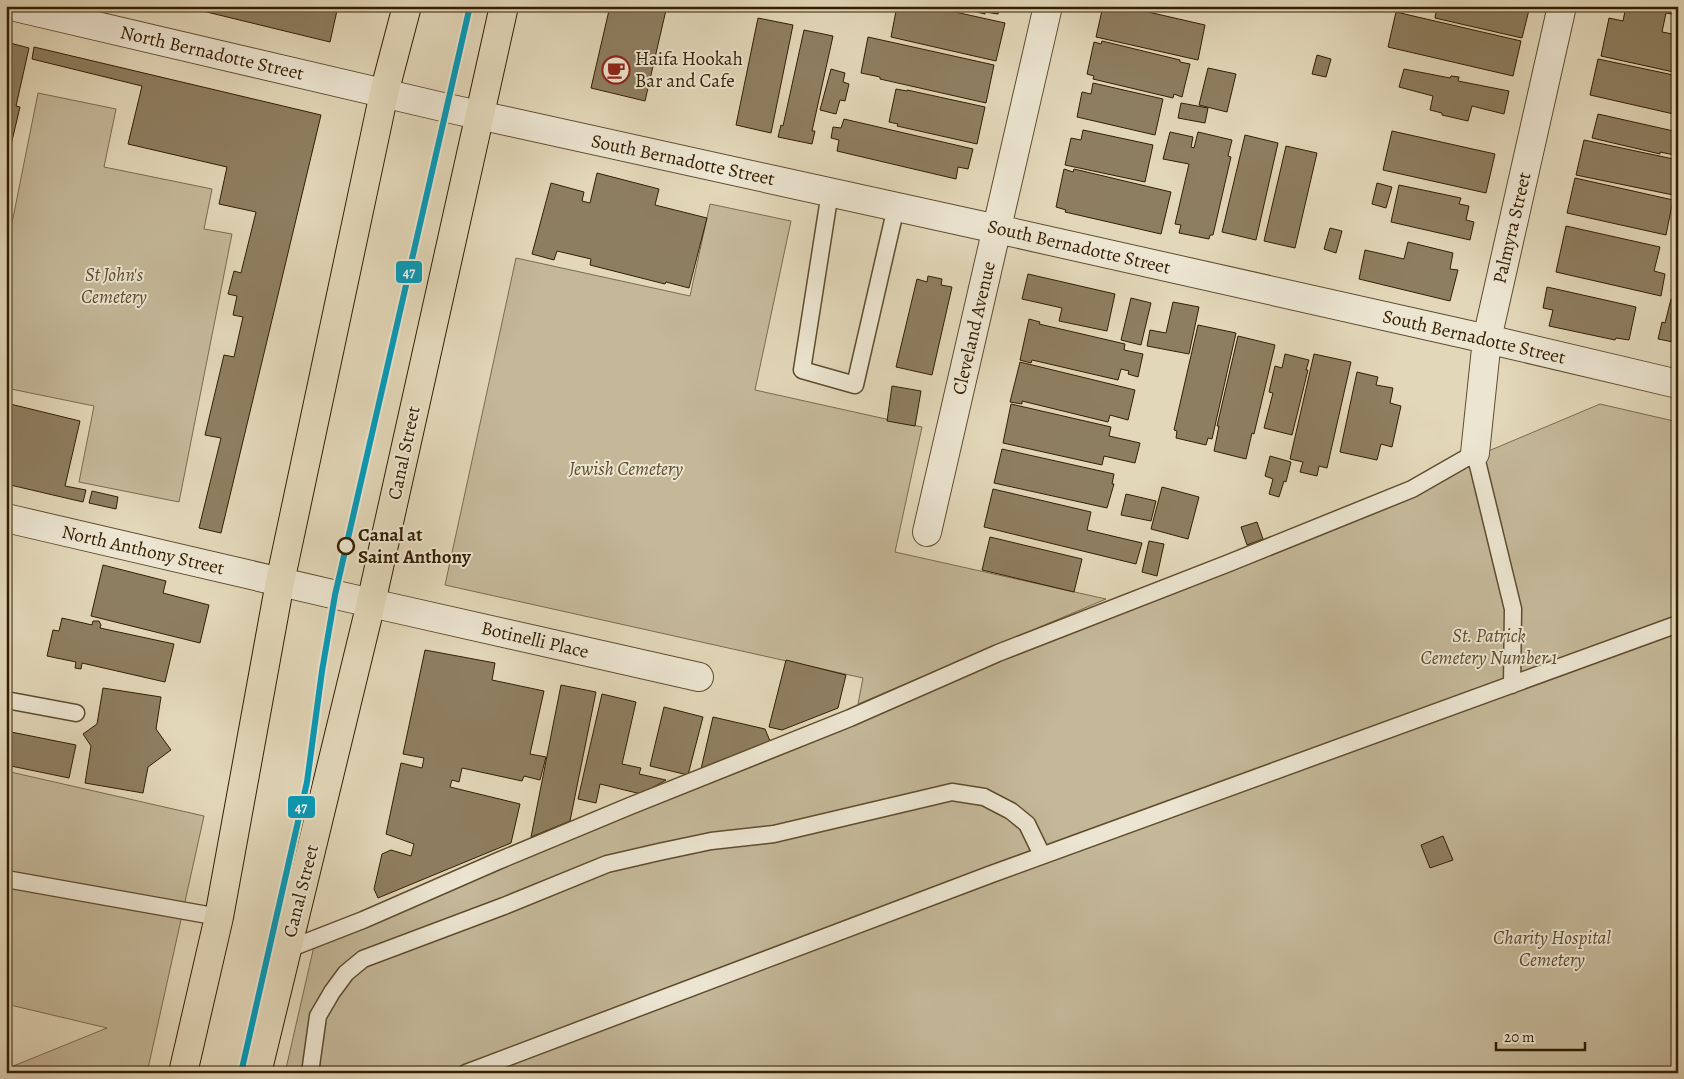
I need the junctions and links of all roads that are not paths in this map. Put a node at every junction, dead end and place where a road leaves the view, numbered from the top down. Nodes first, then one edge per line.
1 (11, 6) edge
2 (407, 6) edge
3 (504, 6) edge
4 (1048, 6) edge
5 (1562, 6) edge
6 (384, 94) junction
7 (478, 115) junction
8 (830, 192) junction
9 (896, 206) junction
10 (997, 229) junction
11 (1487, 339) junction
12 (1678, 384) edge
13 (1475, 452) junction
14 (6, 518) edge
15 (927, 532) dead end
16 (280, 582) junction
17 (371, 603) junction
18 (1678, 624) edge
19 (699, 677) dead end
20 (1512, 685) junction
21 (6, 700) edge
22 (76, 713) dead end
23 (1042, 855) junction
24 (6, 879) edge
25 (218, 917) junction
26 (286, 950) junction
27 (183, 1073) edge
28 (257, 1073) edge
29 (310, 1073) edge
30 (466, 1073) edge

1 - 6 street, North Bernadotte Street
2 - 6 main road
3 - 7 main road, Canal Street
4 - 10 street, Cleveland Avenue
5 - 11 street, Palmyra Street
6 - 7 street, North Bernadotte Street
6 - 16 main road
7 - 8 street, South Bernadotte Street
7 - 17 main road, Canal Street
8 - 9 street, South Bernadotte Street
8 - 9 lane
9 - 10 street, South Bernadotte Street
10 - 11 street, South Bernadotte Street
10 - 15 street, Cleveland Avenue
11 - 12 street, South Bernadotte Street
11 - 13 street, Palmyra Street
13 - 20 lane
13 - 26 lane
14 - 16 street, North Anthony Street
16 - 17 street, North Anthony Street
16 - 25 main road
17 - 19 street, Botinelli Place
17 - 26 main road, Canal Street
18 - 20 lane
20 - 23 lane
21 - 22 lane
23 - 29 lane
23 - 30 lane
24 - 25 lane
25 - 27 main road
26 - 28 main road, Canal Street

